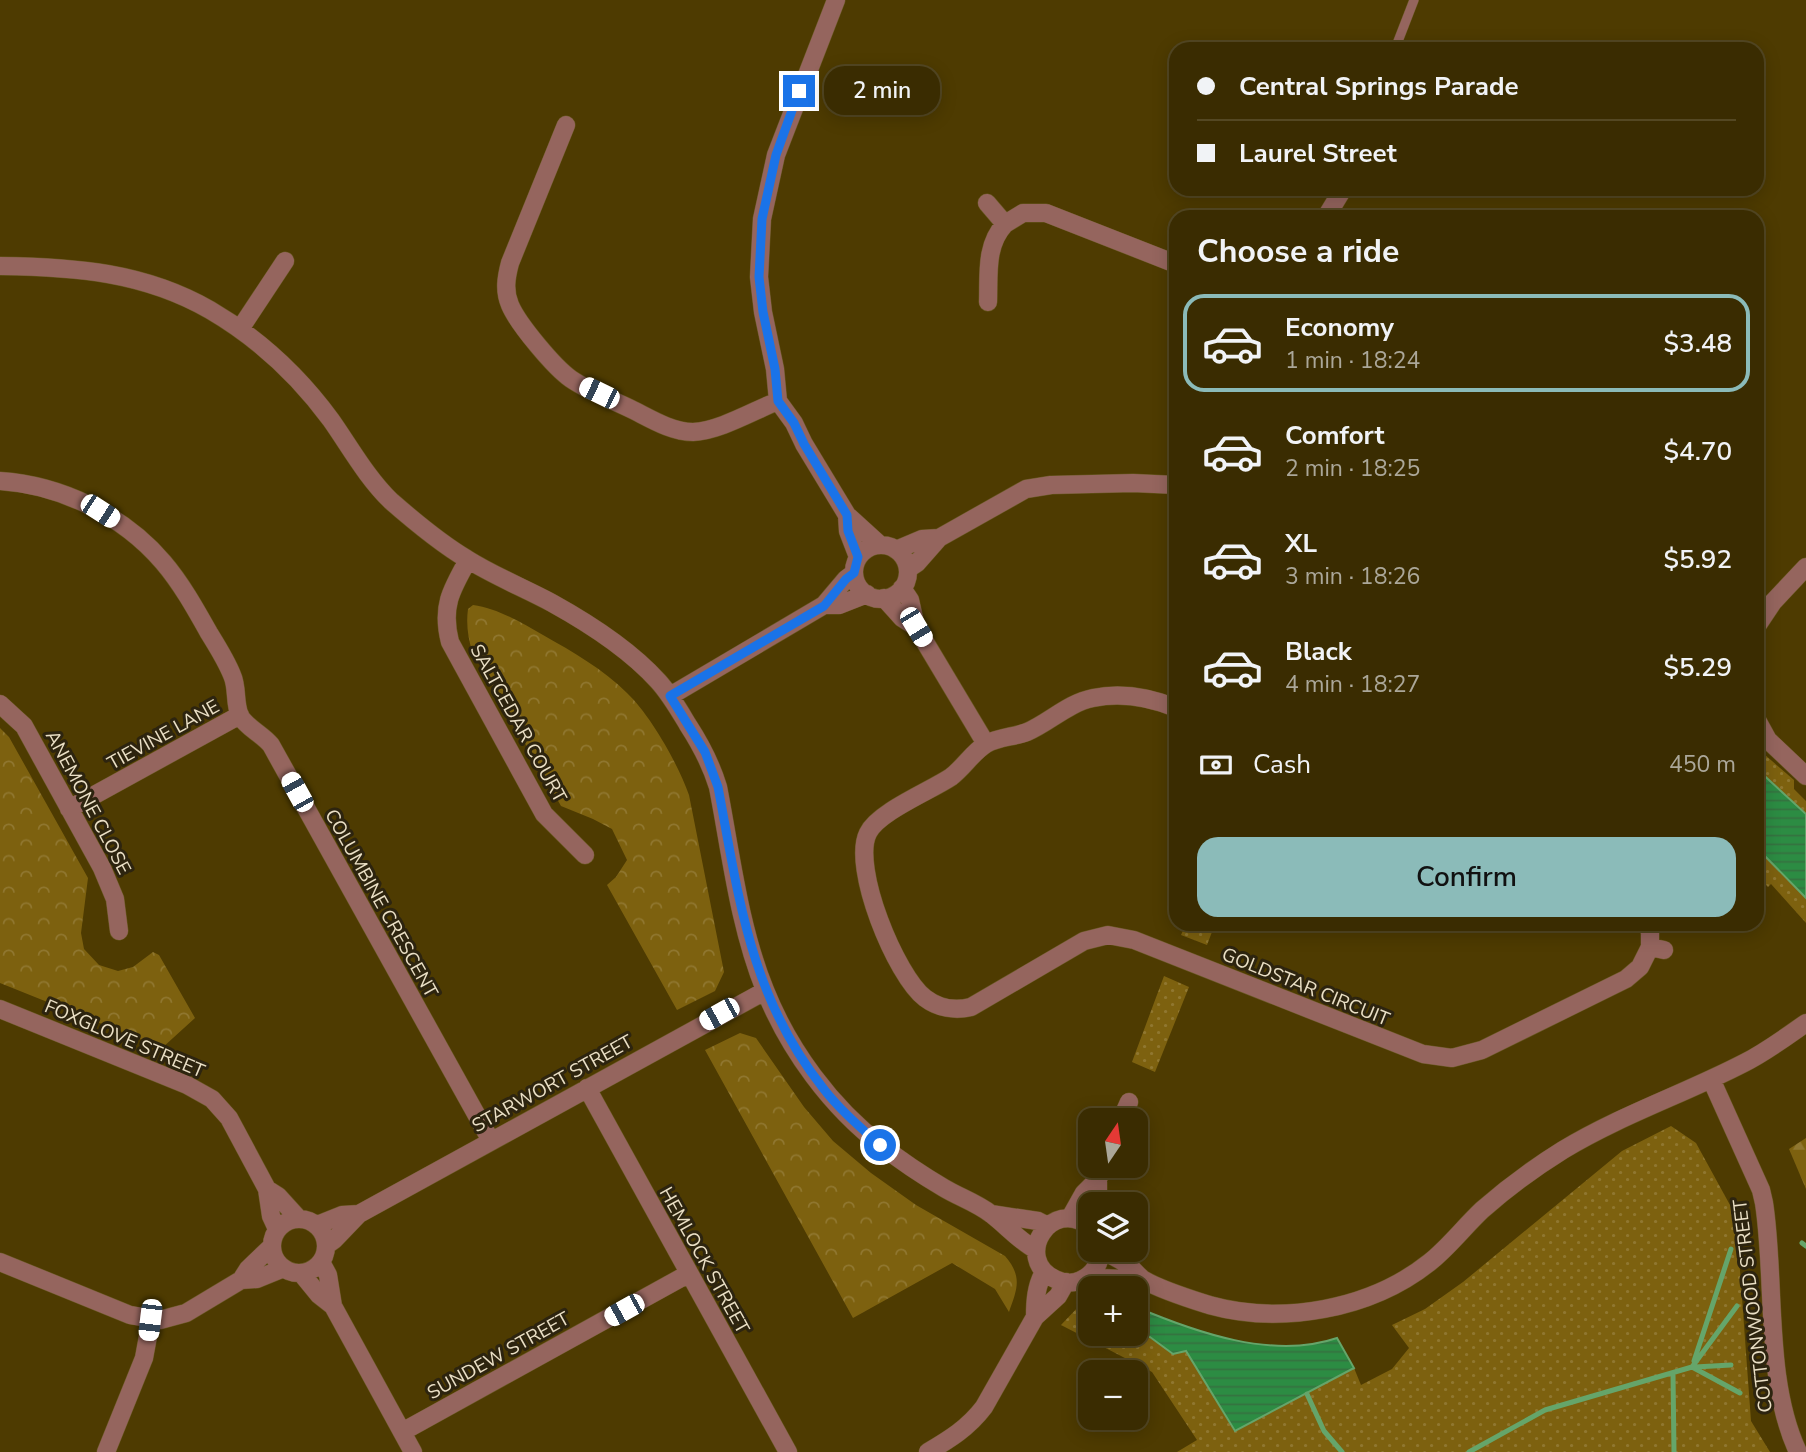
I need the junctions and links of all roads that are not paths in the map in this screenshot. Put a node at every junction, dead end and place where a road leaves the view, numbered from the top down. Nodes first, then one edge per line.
1 (836, 0) edge
2 (1415, 0) edge
3 (1398, 42) edge
4 (566, 125) dead end
5 (987, 203) dead end
6 (1005, 224) junction
7 (285, 261) dead end
8 (1169, 261) edge
9 (0, 266) edge
10 (988, 302) dead end
11 (240, 330) junction
12 (778, 401) junction
13 (0, 481) edge
14 (1169, 485) edge
15 (847, 515) junction
16 (939, 538) junction
17 (888, 547) junction
18 (468, 560) junction
19 (856, 565) junction
20 (1806, 567) edge
21 (908, 569) junction
22 (902, 588) junction
23 (875, 596) junction
24 (824, 606) junction
25 (1764, 616) edge
26 (916, 627) junction
27 (670, 696) junction
28 (0, 704) edge
29 (1169, 705) edge
30 (240, 715) junction
31 (1764, 740) edge
32 (986, 744) junction
33 (1806, 776) edge
34 (69, 809) junction
35 (585, 855) dead end
36 (119, 931) dead end
37 (1650, 931) edge
38 (765, 991) junction
39 (0, 1009) edge
40 (1806, 1023) edge
41 (1711, 1079) junction
42 (587, 1088) junction
43 (1129, 1102) dead end
44 (1127, 1108) edge
45 (491, 1142) junction
46 (1096, 1178) edge
47 (267, 1189) junction
48 (359, 1214) junction
49 (991, 1214) junction
50 (298, 1218) junction
51 (1070, 1218) junction
52 (1078, 1220) edge
53 (317, 1225) junction
54 (1048, 1226) junction
55 (274, 1238) junction
56 (1036, 1250) junction
57 (324, 1253) junction
58 (0, 1262) edge
59 (1098, 1262) edge
60 (1123, 1262) edge
61 (293, 1271) junction
62 (1044, 1272) junction
63 (688, 1274) junction
64 (1090, 1275) junction
65 (1094, 1276) edge
66 (1139, 1276) edge
67 (241, 1280) junction
68 (1066, 1282) junction
69 (1148, 1282) edge
70 (333, 1306) junction
71 (1035, 1317) junction
72 (150, 1320) junction
73 (402, 1432) junction
74 (106, 1452) edge
75 (413, 1452) edge
76 (788, 1452) edge
77 (928, 1452) edge
78 (1798, 1452) edge

1 - 12 street
2 - 3 lane
4 - 12 street
5 - 6 street
6 - 8 street
6 - 10 street
7 - 11 street
9 - 11 street
11 - 18 street
12 - 15 street
13 - 30 street
14 - 16 street
15 - 17 street
15 - 19 street
16 - 17 street
16 - 21 street
17 - 19 street
17 - 21 street
18 - 27 street
18 - 35 street, SALTCEDAR COURT
19 - 23 street
19 - 24 street
20 - 25 street
21 - 22 street
22 - 23 street
22 - 26 street
23 - 24 street
23 - 26 street
24 - 27 street
26 - 32 street
27 - 38 street
28 - 34 street, ANEMONE CLOSE
29 - 32 street, GOLDSTAR CIRCUIT
30 - 34 street, TIEVINE LANE
30 - 45 street, COLUMBINE CRESCENT
31 - 33 street
32 - 37 street, GOLDSTAR CIRCUIT
34 - 36 street, ANEMONE CLOSE
38 - 42 street, STARWORT STREET
38 - 49 street
39 - 47 street, FOXGLOVE STREET
40 - 41 street
41 - 69 street
41 - 78 street, COTTONWOOD STREET
42 - 45 street, STARWORT STREET
42 - 63 street, HEMLOCK STREET
43 - 44 street
45 - 48 street, STARWORT STREET
46 - 51 street
47 - 50 street, FOXGLOVE STREET
47 - 55 street, FOXGLOVE STREET
48 - 53 street, STARWORT STREET
48 - 57 street, STARWORT STREET
49 - 54 street
49 - 56 street
50 - 53 street
50 - 55 street
51 - 52 street
51 - 54 street
53 - 57 street
54 - 56 street
55 - 61 street
55 - 67 street
56 - 62 street
57 - 61 street
57 - 70 street
58 - 72 street
59 - 64 street
60 - 66 street
61 - 67 street
61 - 70 street
62 - 68 street
62 - 71 street
63 - 73 street, SUNDEW STREET
63 - 76 street, HEMLOCK STREET
64 - 65 street
64 - 68 street
67 - 72 street
68 - 71 street
70 - 73 street
71 - 77 street
72 - 74 street
73 - 75 street

